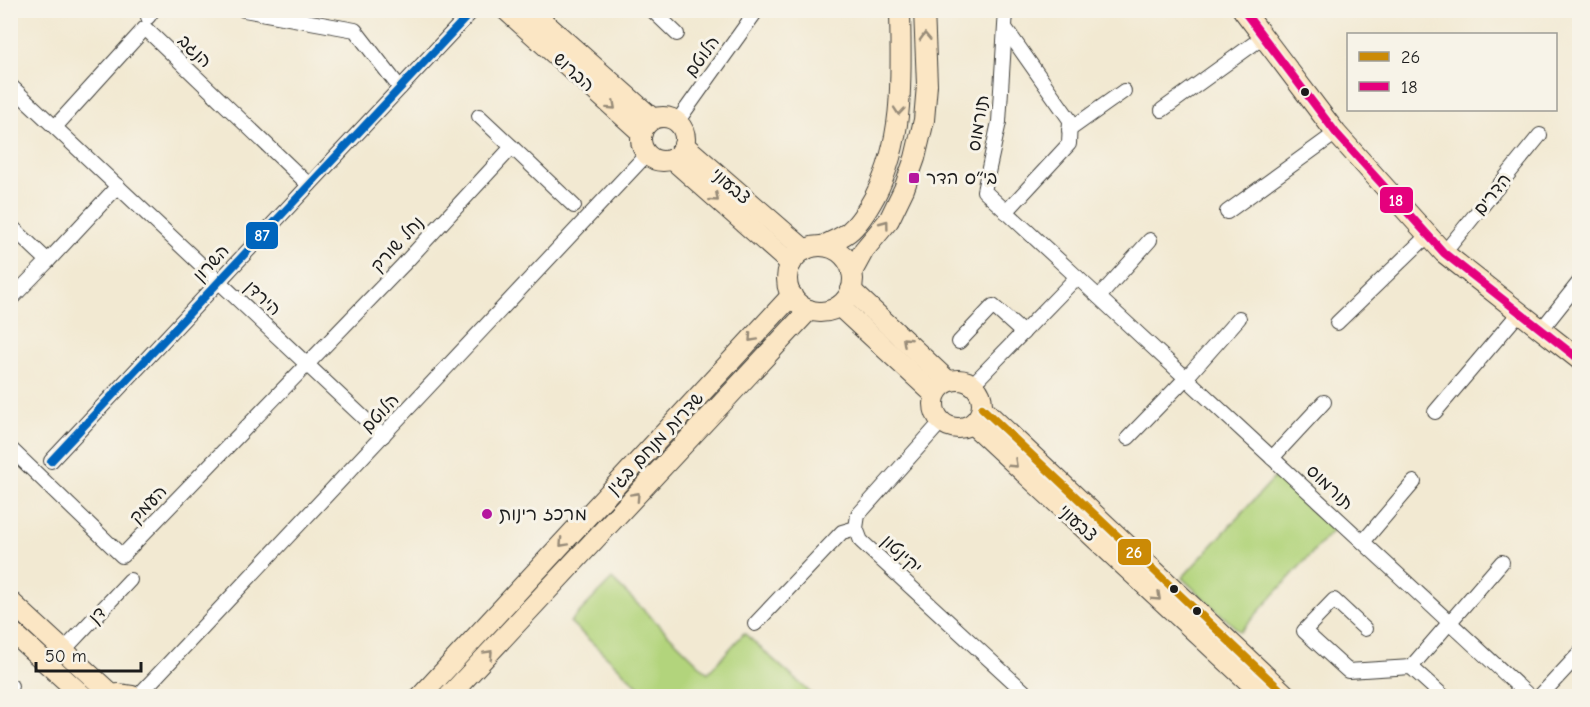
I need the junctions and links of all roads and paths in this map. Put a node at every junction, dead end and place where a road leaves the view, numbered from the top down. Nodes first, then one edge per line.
1 (244, 10) edge
2 (473, 10) edge
3 (506, 10) edge
4 (530, 10) edge
5 (652, 10) edge
6 (757, 10) edge
7 (900, 10) edge
8 (924, 10) edge
9 (1006, 10) edge
10 (1243, 10) edge
11 (299, 15) edge
12 (1006, 29) junction
13 (677, 34) dead end
14 (1263, 37) junction
15 (10, 85) edge
16 (400, 88) junction
17 (1124, 91) dead end
18 (1161, 110) dead end
19 (479, 116) dead end
20 (677, 122) junction
21 (647, 126) junction
22 (56, 127) junction
23 (1070, 130) junction
24 (1336, 133) junction
25 (1540, 135) dead end
26 (512, 147) junction
27 (678, 152) junction
28 (647, 154) junction
29 (309, 185) junction
30 (118, 186) junction
31 (574, 206) dead end
32 (1006, 212) junction
33 (1227, 212) dead end
34 (10, 225) edge
35 (1427, 236) junction
36 (1150, 240) dead end
37 (814, 248) junction
38 (1444, 253) junction
39 (48, 261) junction
40 (791, 264) junction
41 (1077, 277) junction
42 (219, 281) junction
43 (852, 281) junction
44 (1580, 282) edge
45 (792, 295) junction
46 (1099, 297) junction
47 (10, 300) edge
48 (839, 306) junction
49 (809, 310) junction
50 (1519, 313) junction
51 (1239, 318) dead end
52 (1337, 323) dead end
53 (1541, 330) junction
54 (1023, 333) junction
55 (959, 342) dead end
56 (1580, 360) edge
57 (307, 364) junction
58 (1186, 378) junction
59 (972, 385) junction
60 (942, 388) junction
61 (1324, 402) dead end
62 (1435, 412) dead end
63 (977, 416) junction
64 (941, 422) junction
65 (383, 436) junction
66 (1128, 438) dead end
67 (10, 448) edge
68 (1272, 458) junction
69 (51, 461) dead end
70 (1414, 482) dead end
71 (856, 528) junction
72 (1363, 542) junction
73 (1502, 562) dead end
74 (130, 580) dead end
75 (10, 601) edge
76 (1450, 622) junction
77 (754, 624) dead end
78 (1365, 629) dead end
79 (10, 630) edge
80 (64, 650) junction
81 (1580, 653) edge
82 (1411, 667) junction
83 (83, 696) edge
84 (118, 696) edge
85 (138, 696) edge
86 (421, 696) edge
87 (449, 696) edge
88 (1029, 696) edge
89 (1264, 696) edge
90 (1287, 696) edge
91 (1443, 696) edge
92 (1529, 696) edge
93 (1540, 696) edge

1 - 11 street
2 - 16 street, השרון
3 -> 21 street, הברוש
4 - 21 street, הברוש
5 - 13 street
6 - 20 street, הלוטם
7 -> 37 street
43 -> 8 street
9 - 12 street, תורמוס
10 - 14 street
11 - 16 street
12 - 23 street
12 - 32 street, תורמוס
14 - 18 street
14 - 24 street
15 - 22 street
16 - 29 street, השרון
17 - 23 street
19 - 26 street
20 - 21 street
20 - 27 street
21 - 28 street
22 - 29 street, הנגב
22 - 30 street, הירדן
23 - 32 street
24 - 33 street
24 - 35 street
25 - 38 street, הדרים
26 - 31 street
26 - 57 street, נחל שורק
27 - 28 street
27 - 37 street, צבעוני
27 -> 40 street, צבעוני
28 - 65 street, הלוטם
29 - 42 street, השרון
30 - 39 street
30 - 42 street, הירדן
32 - 41 street, תורמוס
34 - 39 street
35 - 38 street
35 - 52 street
36 - 46 street
37 - 40 street
37 - 43 street
38 - 50 street
39 - 47 street
40 - 45 street
41 - 46 street, תורמוס
41 - 54 street
42 - 57 street, הירדן
42 - 69 street, השרון
43 - 48 street
60 -> 43 street
44 - 53 street
45 - 49 street
45 -> 86 street, שדרות מנחם בגין
46 - 58 street, תורמוס
48 - 49 street
48 - 60 street
87 -> 49 street, שדרות מנחם בגין
50 - 53 street
50 - 62 street
51 - 58 street
53 - 56 street
54 - 55 street
54 - 59 street
57 - 65 street, הירדן
57 - 67 street, העמק
58 - 66 street
58 - 68 street, תורמוס
59 - 60 street
59 - 63 street
60 - 64 street
61 - 68 street
63 - 64 street
63 -> 89 street, צבעוני
63 - 90 street, צבעוני
64 - 71 street
65 - 85 street, הלוטם
68 - 72 street, תורמוס
70 - 72 street
71 - 77 street
71 - 88 street, יקינטון
72 - 76 street, תורמוס
73 - 76 street
74 - 80 street, דן
75 - 80 street
76 - 82 street
76 - 92 street, תורמוס
78 - 82 street
79 - 83 street
80 - 84 street
81 - 93 street
82 - 91 street

